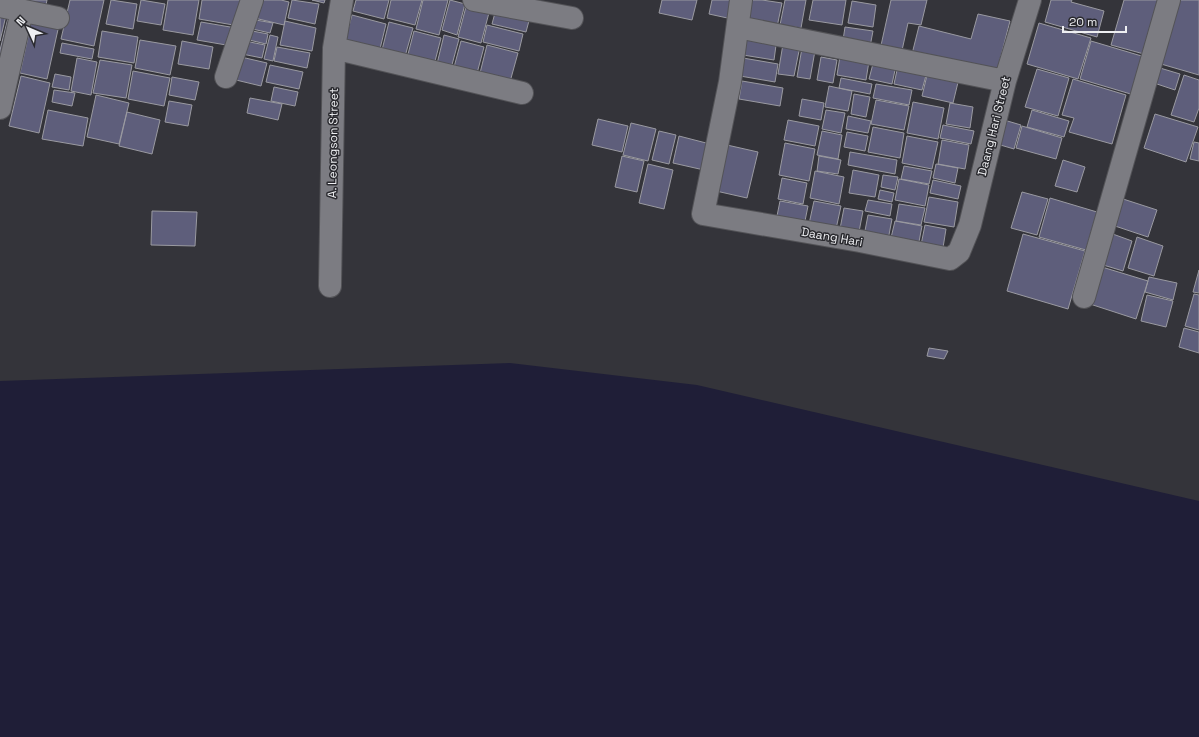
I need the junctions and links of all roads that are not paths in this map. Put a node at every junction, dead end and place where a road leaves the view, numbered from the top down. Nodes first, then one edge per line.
1 (252, 0) edge
2 (342, 0) edge
3 (474, 0) edge
4 (741, 0) edge
5 (1030, 0) edge
6 (1169, 0) edge
7 (0, 6) edge
8 (22, 11) junction
9 (58, 18) dead end
10 (572, 18) dead end
11 (738, 27) junction
12 (334, 48) junction
13 (226, 78) dead end
14 (1005, 81) junction
15 (522, 93) dead end
16 (0, 108) edge
17 (959, 252) joint
18 (330, 286) dead end
19 (1084, 297) dead end

1 - 13 street
2 - 12 street, A. Leongson Street
3 - 10 street
4 - 11 street
5 - 14 street, Daang Hari Street
6 - 19 street
7 - 8 street
8 - 9 street
8 - 16 street
11 - 14 street
11 - 17 street, Daang Hari
12 - 15 street
12 - 18 street, A. Leongson Street
14 - 17 street, Daang Hari Street

